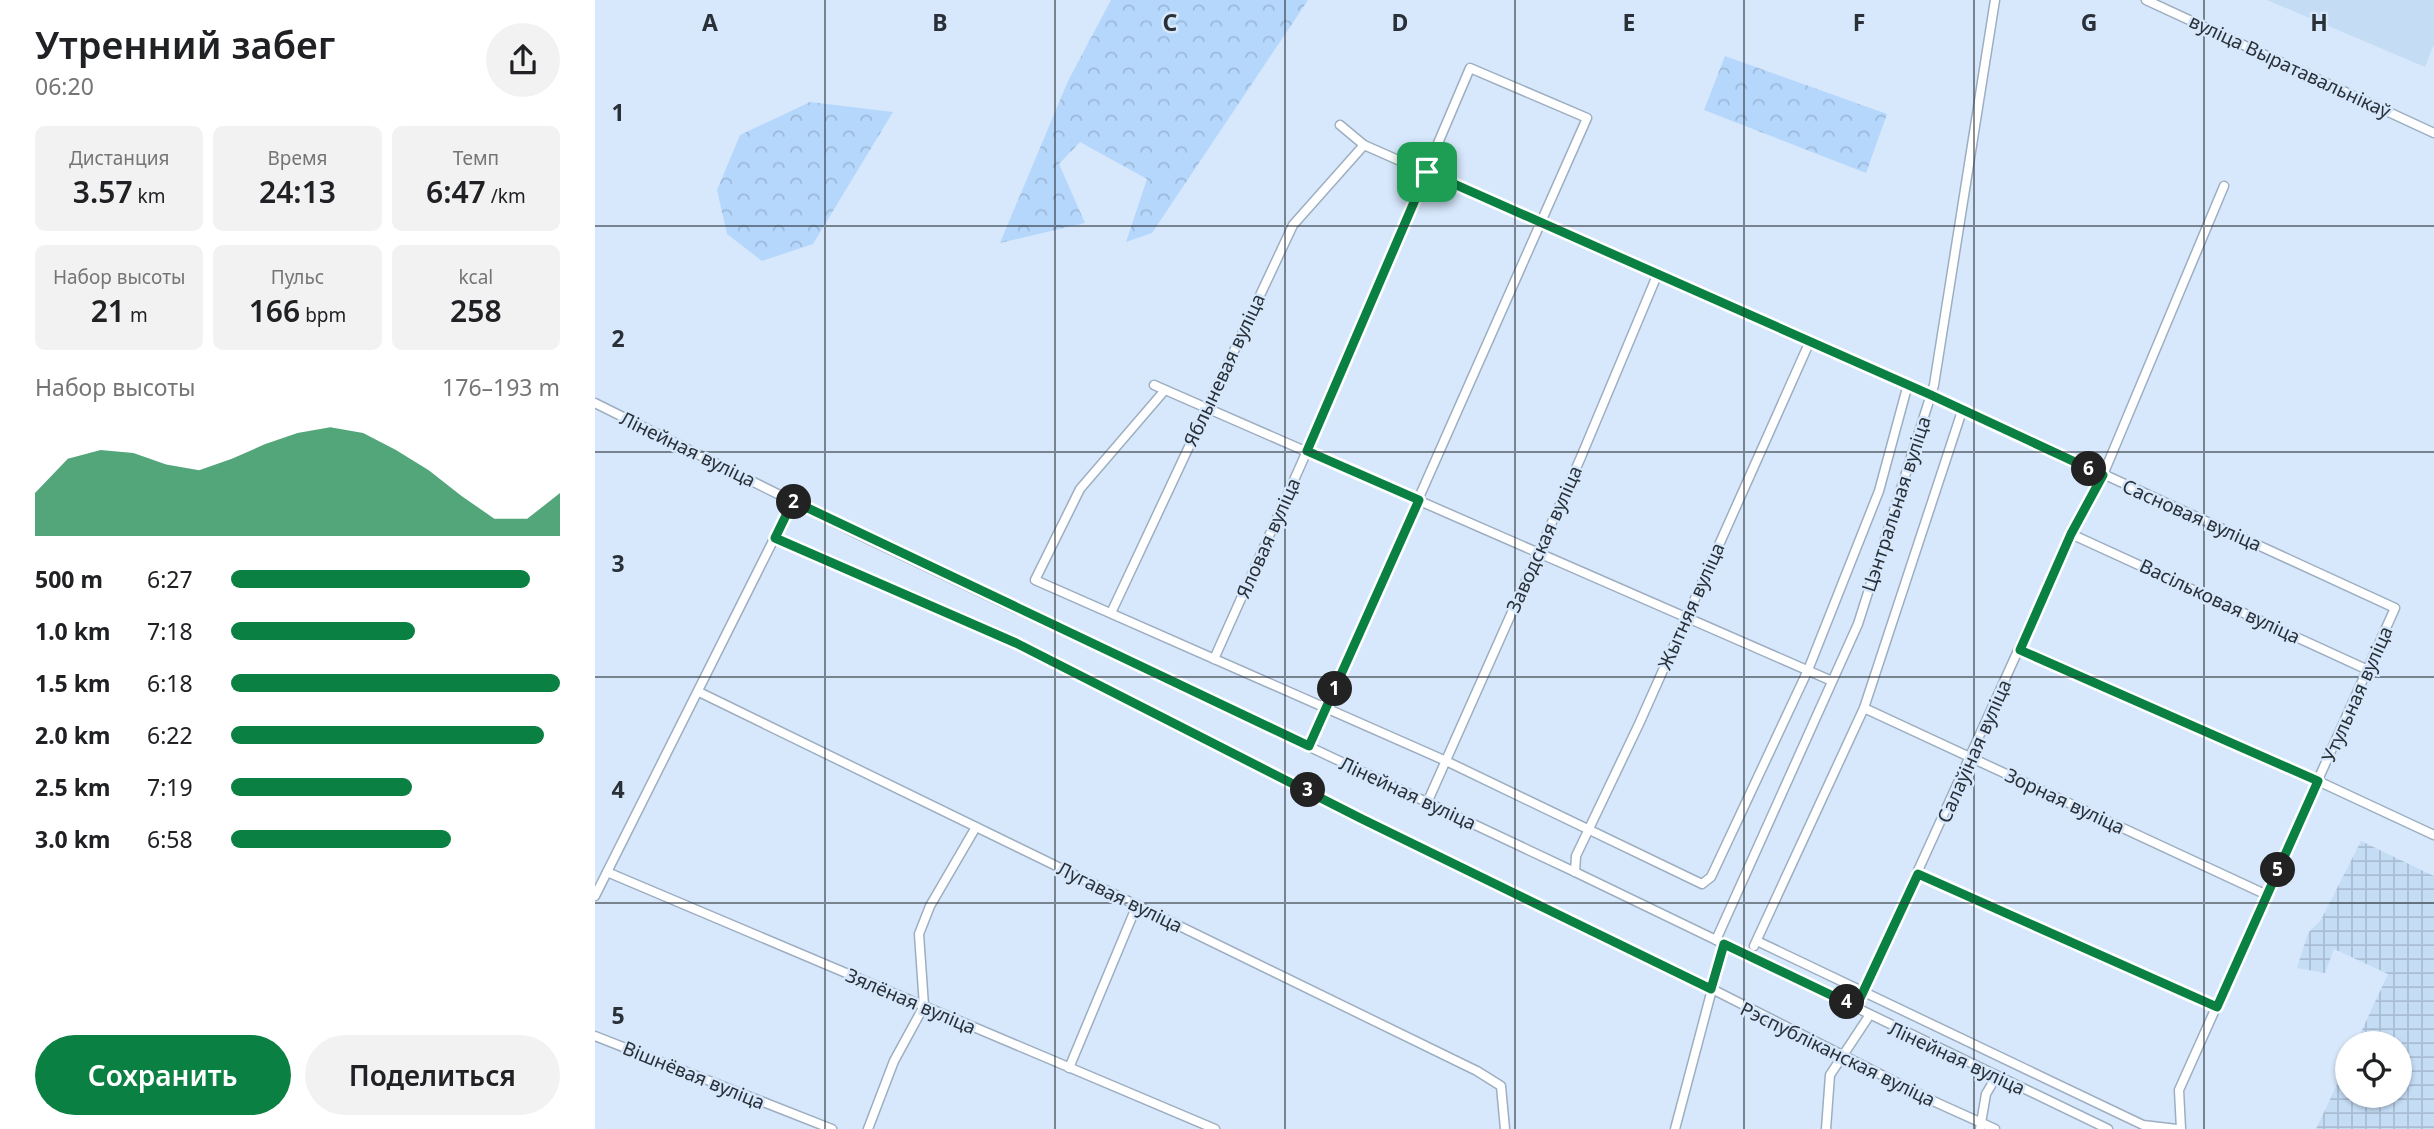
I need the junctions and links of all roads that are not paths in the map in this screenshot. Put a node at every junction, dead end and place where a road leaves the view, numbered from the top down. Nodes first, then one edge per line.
1 (1995, 0) edge
2 (2146, 0) edge
3 (1340, 125) dead end
4 (2434, 133) edge
5 (1364, 145) junction
6 (1427, 172) junction
7 (2224, 186) dead end
8 (1543, 223) junction
9 (1658, 273) junction
10 (1810, 341) junction
11 (1154, 384) dead end
12 (1908, 384) junction
13 (1165, 390) junction
14 (1931, 395) junction
15 (595, 403) edge
16 (1205, 407) junction
17 (1962, 411) junction
18 (1307, 451) junction
19 (2103, 475) junction
20 (1419, 500) junction
21 (793, 501) junction
22 (2071, 534) junction
23 (775, 538) junction
24 (1538, 552) junction
25 (2395, 608) joint
26 (1111, 613) junction
27 (1686, 617) junction
28 (2020, 650) junction
29 (1214, 659) junction
30 (1808, 670) junction
31 (2368, 670) junction
32 (1832, 681) junction
33 (699, 692) junction
34 (1864, 708) junction
35 (1327, 709) junction
36 (1309, 746) junction
37 (1971, 757) junction
38 (1446, 761) junction
39 (2318, 781) junction
40 (1427, 803) junction
41 (976, 827) junction
42 (1589, 830) junction
43 (2434, 835) edge
44 (607, 872) junction
45 (1575, 872) junction
46 (1918, 874) junction
47 (2267, 895) junction
48 (595, 896) edge
49 (1137, 905) junction
50 (1720, 942) junction
51 (1755, 943) joint
52 (1711, 989) junction
53 (1865, 992) junction
54 (924, 1006) junction
55 (1856, 1007) junction
56 (2217, 1007) junction
57 (1869, 1016) junction
58 (595, 1036) edge
59 (1841, 1055) junction
60 (1069, 1068) junction
61 (1996, 1077) junction
62 (1980, 1126) edge
63 (832, 1129) edge
64 (868, 1129) edge
65 (1215, 1129) edge
66 (1505, 1129) edge
67 (1675, 1129) edge
68 (1826, 1129) edge
69 (1995, 1129) edge
70 (2108, 1129) edge
71 (2179, 1129) edge

1 - 14 street, Цэнтральная вуліца
2 - 4 street, вуліца Выратавальнікаў
3 - 5 street, Сасновая вуліца
5 - 6 street, Сасновая вуліца
5 - 16 street, Яблыневая вуліца
6 - 8 street, Сасновая вуліца
6 - 8 street, Яловая вуліца
6 - 18 street, Яловая вуліца
7 - 19 street, Салаўіная вуліца
8 - 9 street, Сасновая вуліца
8 - 20 street
9 - 10 street, Сасновая вуліца
9 - 24 street, Заводская вуліца
10 - 12 street, Сасновая вуліца
10 - 27 street, Жытняя вуліца
11 - 13 street
12 - 14 street, Сасновая вуліца
12 - 30 street
13 - 16 street
13 - 26 street
14 - 17 street, Сасновая вуліца
14 - 32 street, Цэнтральная вуліца
15 - 21 street, Лінейная вуліца
16 - 18 street
16 - 26 street, Яблыневая вуліца
17 - 19 street, Сасновая вуліца
17 - 34 street, Цэнтральная вуліца
18 - 20 street
18 - 29 street, Яловая вуліца
19 - 22 street, Салаўіная вуліца
19 - 25 street, Сасновая вуліца
20 - 24 street
20 - 35 street
21 - 23 street
21 - 36 street, Лінейная вуліца
22 - 28 street, Салаўіная вуліца
22 - 31 street, Васільковая вуліца
23 - 33 street
23 - 52 street, Рэспубліканская вуліца
24 - 27 street
24 - 38 street, Заводская вуліца
25 - 31 street, Утульная вуліца
26 - 29 street
27 - 30 street
27 - 42 street, Жытняя вуліца
28 - 37 street, Салаўіная вуліца
28 - 39 street
29 - 35 street
30 - 32 street
30 - 42 street
31 - 39 street, Утульная вуліца
32 - 50 street, Цэнтральная вуліца
33 - 41 street, Лугавая вуліца
33 - 44 street
34 - 37 street, Зорная вуліца
34 - 51 street, Цэнтральная вуліца
35 - 36 street
35 - 38 street
36 - 40 street, Лінейная вуліца
37 - 46 street, Салаўіная вуліца
37 - 47 street, Зорная вуліца
38 - 40 street, Заводская вуліца
38 - 42 street
39 - 43 street
39 - 47 street, Утульная вуліца
40 - 45 street, Лінейная вуліца
41 - 49 street, Лугавая вуліца
41 - 54 street
42 - 45 street, Жытняя вуліца
44 - 48 street
44 - 54 street, Зялёная вуліца
45 - 50 street, Лінейная вуліца
46 - 53 street, Салаўіная вуліца
46 - 56 street
47 - 56 street, Утульная вуліца
49 - 60 street
49 - 66 street, Лугавая вуліца
50 - 52 street, Цэнтральная вуліца
50 - 55 street, Лінейная вуліца
51 - 53 street, Лінейная вуліца
52 - 59 street, Рэспубліканская вуліца
52 - 67 street, Цэнтральная вуліца
53 - 55 street, Салаўіная вуліца
53 - 71 street, Лінейная вуліца
54 - 60 street, Зялёная вуліца
54 - 64 street
55 - 57 street, Лінейная вуліца
56 - 71 street, Утульная вуліца
57 - 59 street
57 - 61 street, Лінейная вуліца
58 - 63 street, Вішнёвая вуліца
59 - 62 street, Рэспубліканская вуліца
59 - 68 street
60 - 65 street, Зялёная вуліца
61 - 62 street
61 - 70 street, Лінейная вуліца
62 - 69 street, Рэспубліканская вуліца

